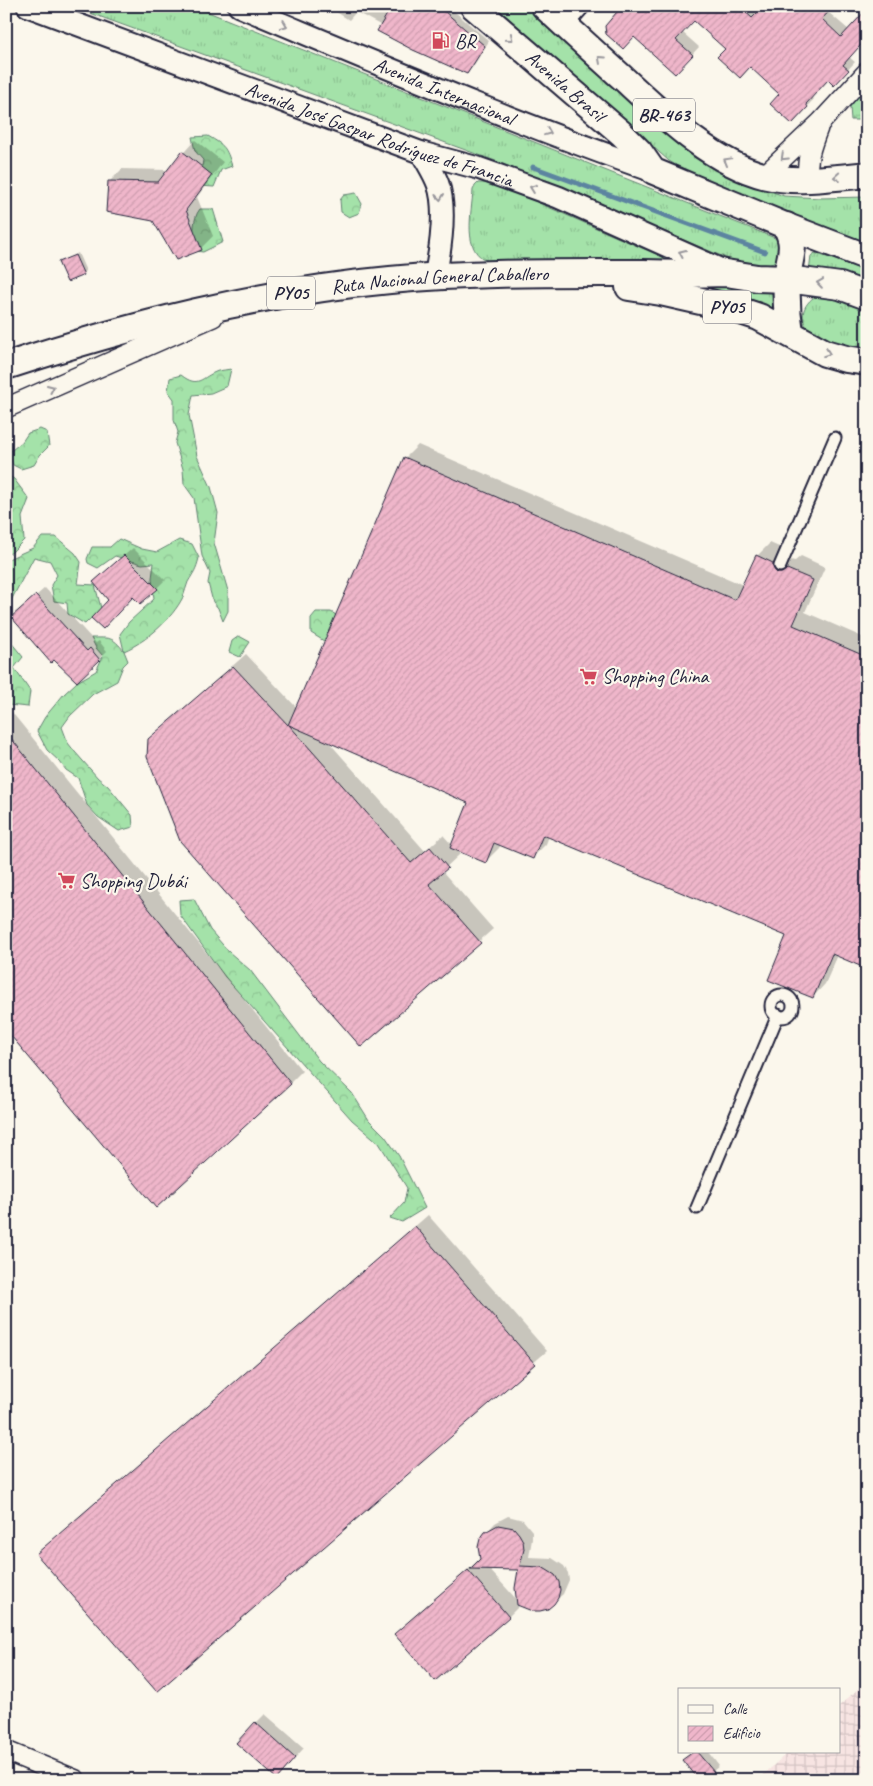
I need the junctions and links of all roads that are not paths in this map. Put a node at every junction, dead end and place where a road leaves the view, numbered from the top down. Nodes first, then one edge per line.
1 (28, 6) edge
2 (239, 6) edge
3 (473, 6) edge
4 (544, 6) edge
5 (582, 6) edge
6 (565, 25) junction
7 (867, 72) edge
8 (821, 122) junction
9 (422, 153) junction
10 (653, 171) junction
11 (867, 175) edge
12 (764, 176) junction
13 (808, 180) junction
14 (786, 226) junction
15 (867, 257) edge
16 (726, 272) junction
17 (583, 274) junction
18 (435, 277) junction
19 (787, 279) junction
20 (867, 296) edge
21 (252, 300) junction
22 (790, 332) junction
23 (866, 361) edge
24 (6, 366) edge
25 (6, 408) edge
26 (835, 438) dead end
27 (780, 566) dead end
28 (788, 992) dead end
29 (697, 1208) dead end
30 (6, 1752) edge
31 (68, 1779) edge

1 - 9 main road, Avenida José Gaspar Rodríguez de Francia
2 -> 10 main road, Avenida Internacional
3 -> 10 main road, Avenida Brasil / BR-463
4 - 6 main road, BR-463
5 - 6 street
12 -> 6 main road, BR-463
7 - 8 street
8 -> 12 street
8 - 13 street
16 -> 9 main road, Avenida José Gaspar Rodríguez de Francia
9 -> 18 main road
10 - 14 main road
11 -> 13 main road, BR-463
12 - 13 main road, BR-463
14 - 15 main road
14 - 19 highway
16 - 17 highway, Ruta Nacional General Caballero / PY05
16 - 19 highway, Ruta Nacional General Caballero / PY05
17 - 18 highway, Ruta Nacional General Caballero / PY05
17 - 22 highway, Ruta Nacional General Caballero / PY05
18 - 21 highway, Ruta Nacional General Caballero / PY05
20 -> 19 highway, Ruta Nacional General Caballero / PY05
19 - 22 highway
21 - 24 highway, Ruta Nacional General Caballero / PY05
25 -> 21 street
22 -> 23 highway, Ruta Nacional General Caballero / PY05
26 - 27 street
28 - 29 street
30 - 31 street

